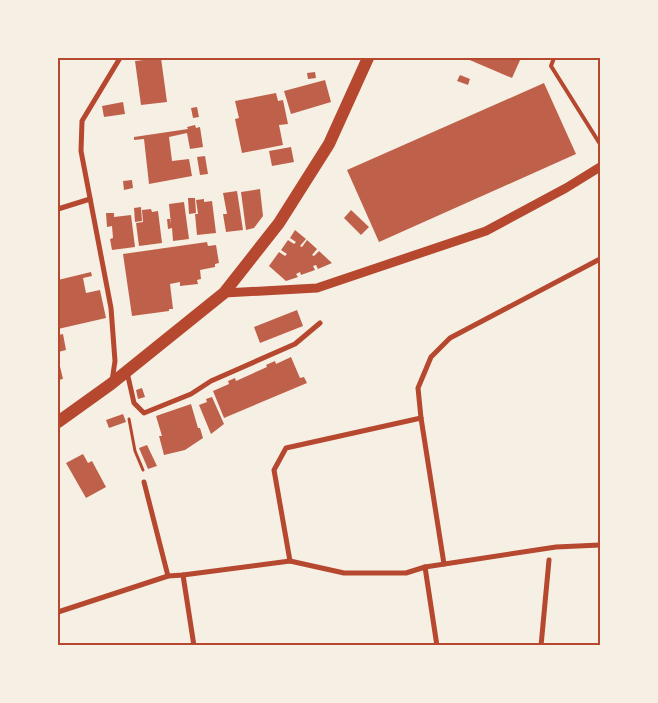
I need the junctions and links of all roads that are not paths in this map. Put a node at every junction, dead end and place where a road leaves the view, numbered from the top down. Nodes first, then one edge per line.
1 (120, 58) edge
2 (368, 58) edge
3 (554, 58) edge
4 (600, 144) edge
5 (600, 167) edge
6 (90, 199) junction
7 (58, 209) edge
8 (600, 258) edge
9 (224, 293) junction
10 (320, 323) dead end
11 (127, 371) junction
12 (111, 384) junction
13 (421, 418) junction
14 (58, 422) edge
15 (144, 482) road end
16 (600, 545) edge
17 (549, 560) dead end
18 (290, 561) junction
19 (444, 564) junction
20 (425, 567) junction
21 (183, 575) junction
22 (168, 576) junction
23 (58, 612) edge
24 (194, 646) edge
25 (437, 646) edge
26 (540, 646) edge

1 - 6 street
2 - 9 main road
3 - 4 lane
5 - 9 street
6 - 7 street
6 - 12 street
8 - 13 street
9 - 11 main road
10 - 11 street
11 - 12 main road
12 - 14 main road
13 - 18 street
13 - 19 street
15 - 22 street
16 - 19 street
17 - 26 street
18 - 20 street
18 - 21 street
19 - 20 street
20 - 25 street
21 - 22 street
21 - 24 street
22 - 23 street

